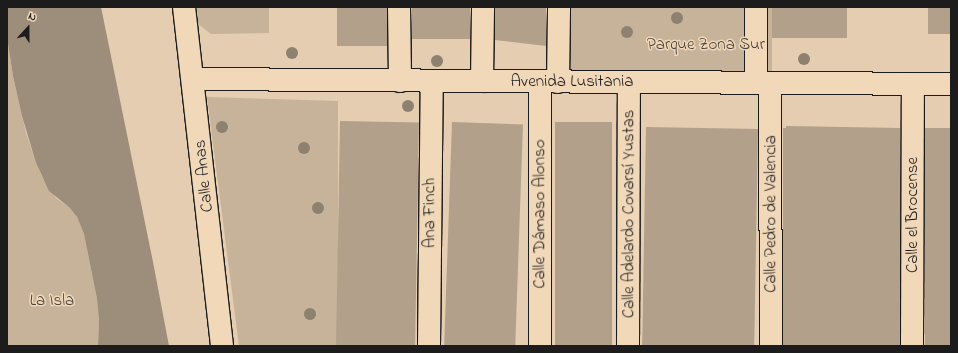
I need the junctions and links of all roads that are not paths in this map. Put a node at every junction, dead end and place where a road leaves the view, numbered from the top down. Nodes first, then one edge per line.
1 (184, 7) edge
2 (399, 7) edge
3 (483, 7) edge
4 (559, 7) edge
5 (756, 7) edge
6 (193, 79) junction
7 (400, 81) junction
8 (432, 81) junction
9 (482, 81) junction
10 (549, 82) junction
11 (629, 82) junction
12 (763, 83) junction
13 (913, 84) junction
14 (951, 84) edge
15 (222, 346) edge
16 (429, 346) edge
17 (540, 346) edge
18 (628, 346) edge
19 (771, 346) edge
20 (912, 346) edge

1 - 6 street, Calle Anas
2 - 7 street
3 - 9 street
4 - 10 street, Calle Dámaso Alonso
5 - 12 street, Calle Pedro de Valencia
6 - 7 street, Avenida Lusitania
6 - 15 street, Calle Anas
7 - 8 street, Avenida Lusitania
8 - 9 street, Avenida Lusitania
8 - 16 street, Ana Finch
9 - 10 street, Avenida Lusitania
10 - 11 street, Avenida Lusitania
10 - 17 street, Calle Dámaso Alonso
11 - 12 street, Avenida Lusitania
11 - 18 street, Calle Adelardo Covarsí Yustas
12 - 13 street, Avenida Lusitania
12 - 19 street, Calle Pedro de Valencia
13 - 14 street, Avenida Lusitania
13 - 20 street, Calle el Brocense

